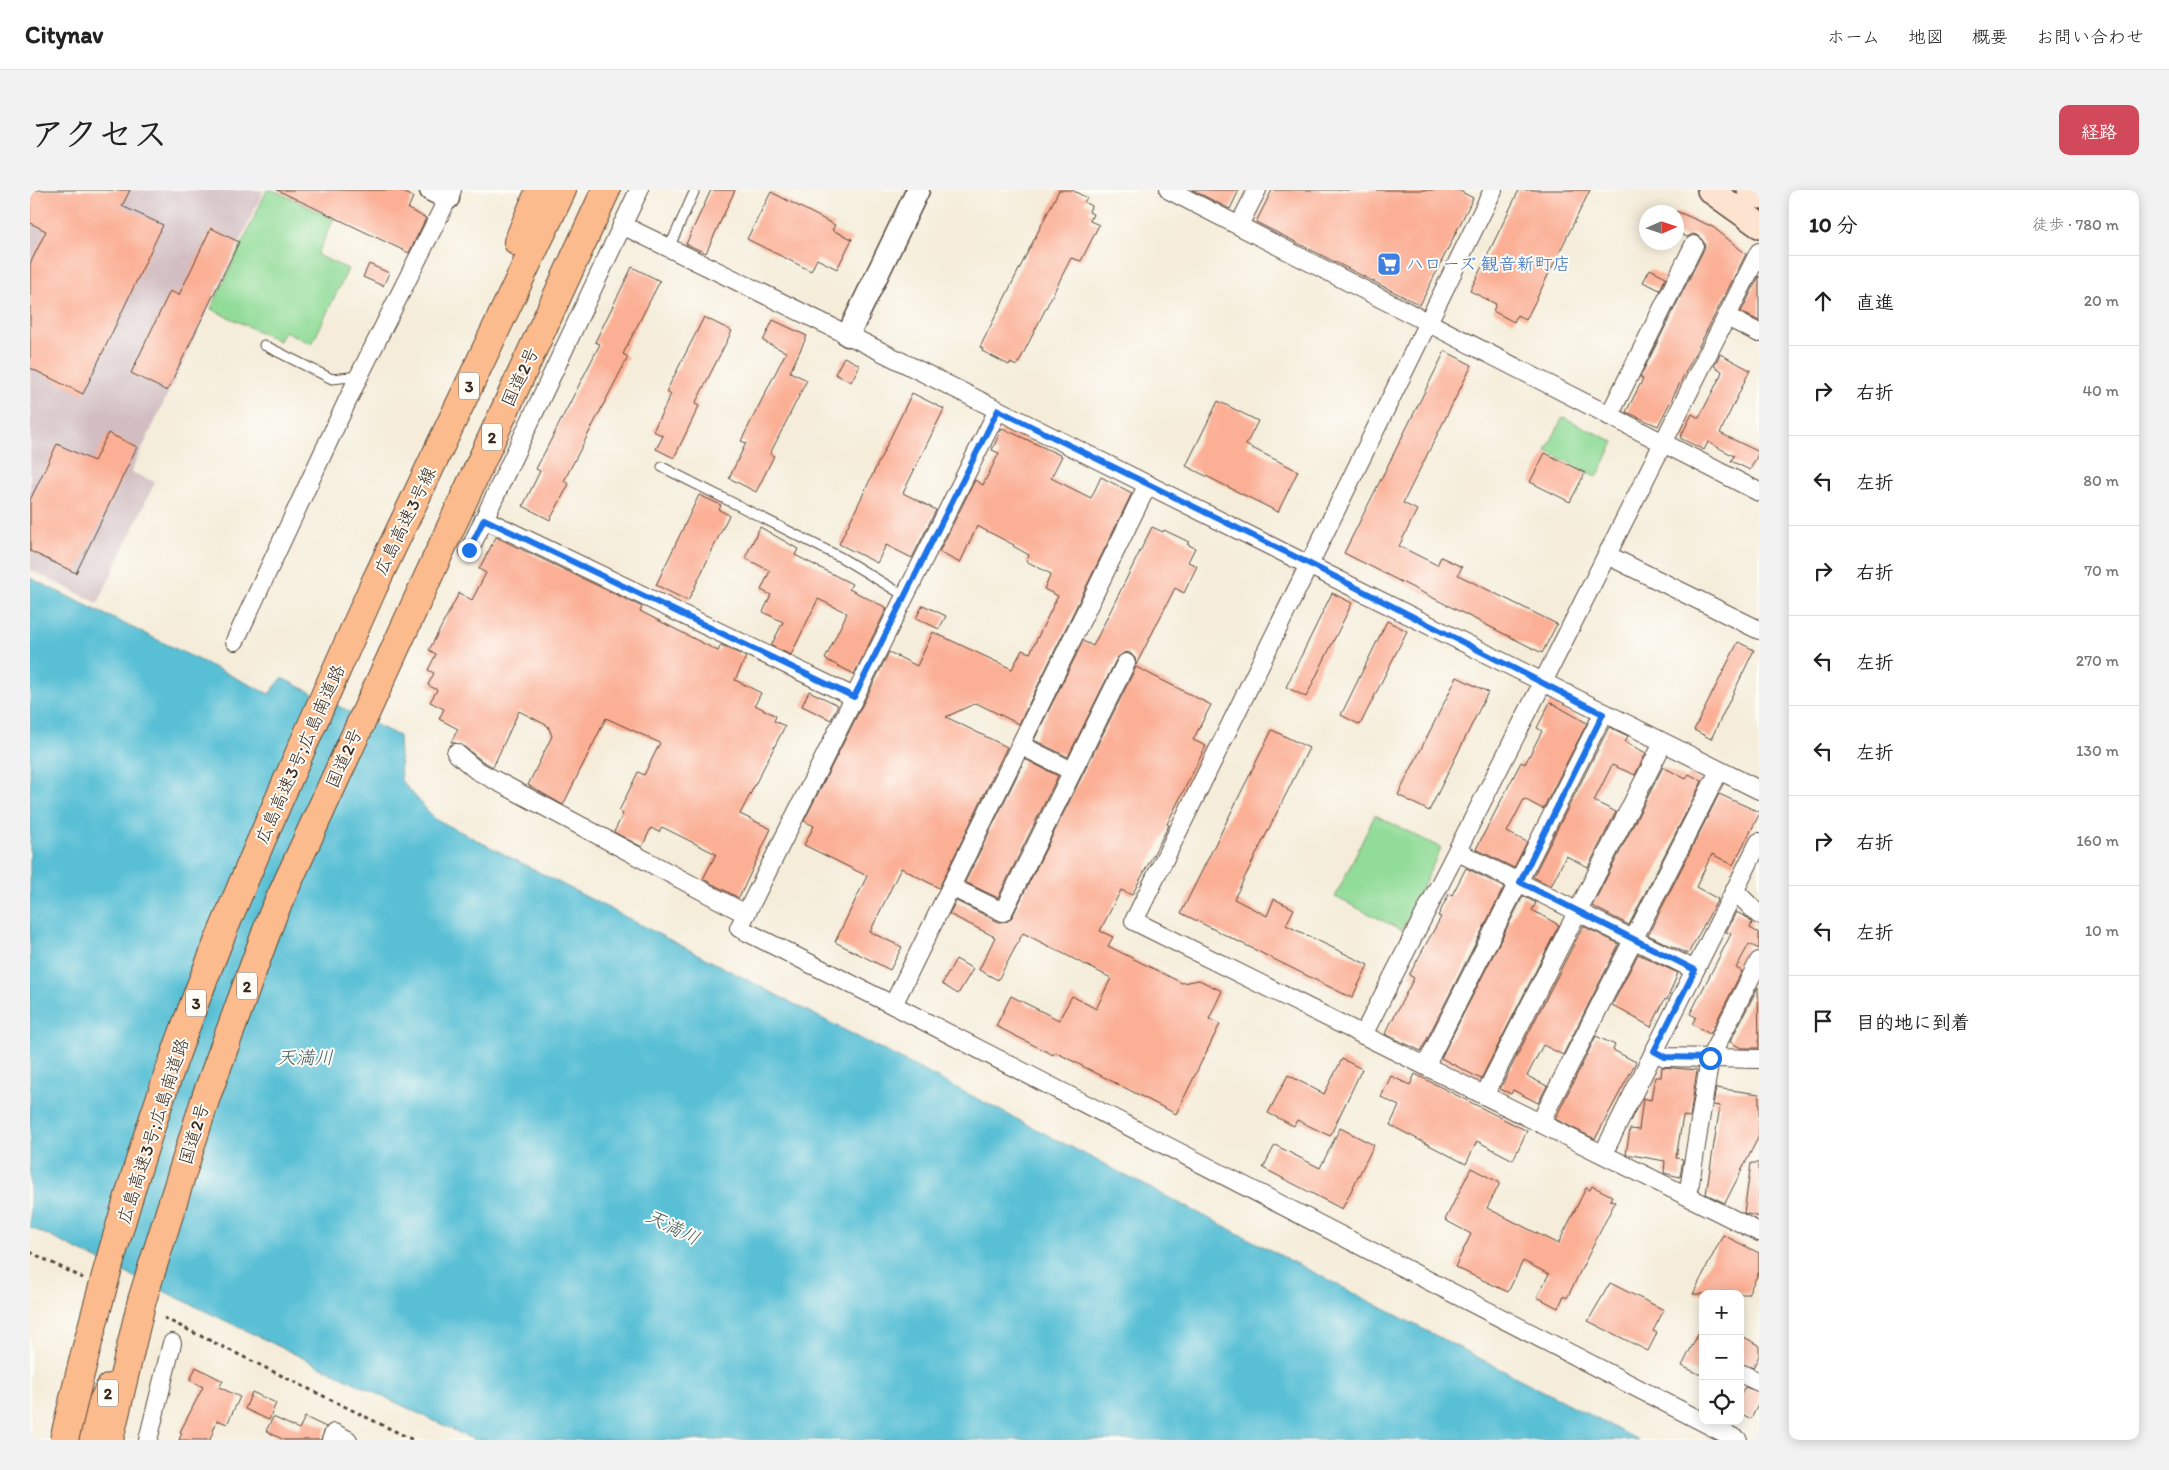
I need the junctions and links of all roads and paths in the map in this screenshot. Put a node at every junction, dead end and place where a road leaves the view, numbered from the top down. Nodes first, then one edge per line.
1 (540, 190) edge
2 (562, 190) edge
3 (606, 190) edge
4 (639, 190) edge
5 (695, 190) edge
6 (918, 190) edge
7 (1169, 190) edge
8 (1257, 190) edge
9 (1493, 190) edge
10 (1710, 190) edge
11 (1750, 190) edge
12 (444, 193) edge
13 (1759, 196) edge
14 (622, 225) junction
15 (1239, 225) junction
16 (1759, 225) edge
17 (1694, 245) dead end
18 (669, 248) junction
19 (1759, 252) edge
20 (1727, 317) junction
21 (1427, 322) junction
22 (1759, 333) edge
23 (848, 335) junction
24 (264, 345) dead end
25 (359, 376) junction
26 (998, 410) junction
27 (1609, 416) junction
28 (1663, 444) junction
29 (662, 467) dead end
30 (1148, 484) junction
31 (1759, 492) edge
32 (484, 519) junction
33 (469, 550) dead end
34 (1607, 555) junction
35 (1310, 564) junction
36 (376, 583) junction
37 (905, 596) junction
38 (1759, 630) edge
39 (235, 641) dead end
40 (1126, 663) dead end
41 (1544, 682) junction
42 (854, 697) junction
43 (1603, 714) junction
44 (1663, 743) junction
45 (1020, 745) junction
46 (456, 753) dead end
47 (1072, 771) junction
48 (1718, 771) junction
49 (1759, 790) edge
50 (1759, 842) edge
51 (1458, 852) junction
52 (1520, 882) junction
53 (951, 887) junction
54 (1735, 890) junction
55 (1577, 911) junction
56 (746, 914) junction
57 (1759, 915) edge
58 (1634, 940) junction
59 (1759, 961) edge
60 (1695, 970) junction
61 (893, 1005) junction
62 (1363, 1035) junction
63 (1654, 1051) junction
64 (1710, 1058) junction
65 (1759, 1059) edge
66 (1426, 1065) junction
67 (1485, 1094) junction
68 (1540, 1123) junction
69 (1603, 1154) junction
70 (1686, 1195) junction
71 (1759, 1232) edge
72 (30, 1252) edge
73 (90, 1282) dead end
74 (164, 1318) dead end
75 (172, 1343) dead end
76 (131, 1346) junction
77 (1744, 1375) edge
78 (1759, 1382) edge
79 (64, 1440) edge
80 (83, 1440) edge
81 (109, 1440) edge
82 (148, 1440) edge
83 (331, 1440) edge
84 (348, 1440) edge
85 (413, 1440) edge
86 (1738, 1440) edge

1 - 36 highway, 広島高速3号線 / 3
2 - 36 highway, 広島高速3号線 / 3
3 - 76 highway, 国道2号 / 2
4 - 14 street
5 - 18 lane
6 - 23 street
7 - 15 street
8 - 15 street
9 - 21 street
10 - 16 main road
11 - 13 main road
12 - 25 street
14 - 18 street
14 - 32 street
15 - 21 street
17 - 27 street
18 - 23 street
19 - 20 street
20 - 22 street
20 - 28 street
21 - 27 street
21 - 35 street
23 - 26 street
24 - 25 lane
25 - 39 street
26 - 30 street
26 - 37 street
27 - 28 street
28 - 31 street
28 - 34 street
29 - 37 lane
30 - 35 street
30 - 45 street
32 - 33 street
32 - 42 street
34 - 38 street
34 - 41 street
35 - 41 street
35 - 62 street
36 - 79 highway, 広島高速3号;広島南道路 / 3, bridge
37 - 42 street
40 - 47 street
41 - 43 street
41 - 51 street
42 - 56 street
43 - 44 street
43 - 52 street
44 - 48 street
44 - 55 street
45 - 47 street
45 - 53 street
46 - 56 street
47 - 53 street
48 - 49 street
48 - 58 street
50 - 54 street
51 - 52 street
51 - 62 street
52 - 55 street
52 - 66 street
53 - 61 street
54 - 57 street
54 - 60 street
55 - 58 street
55 - 67 street
56 - 61 street
58 - 60 street
58 - 68 street
59 - 64 street
60 - 63 street
61 - 86 street
62 - 66 street
63 - 64 street
63 - 69 street
64 - 65 street
64 - 70 street
66 - 67 street
67 - 68 street
68 - 69 street
69 - 70 street
70 - 71 street
72 - 73 path
74 - 85 path
75 - 82 street
76 - 80 highway, 国道2号 / 2
76 - 81 highway, 国道2号 / 2
77 - 78 street
83 - 84 street

